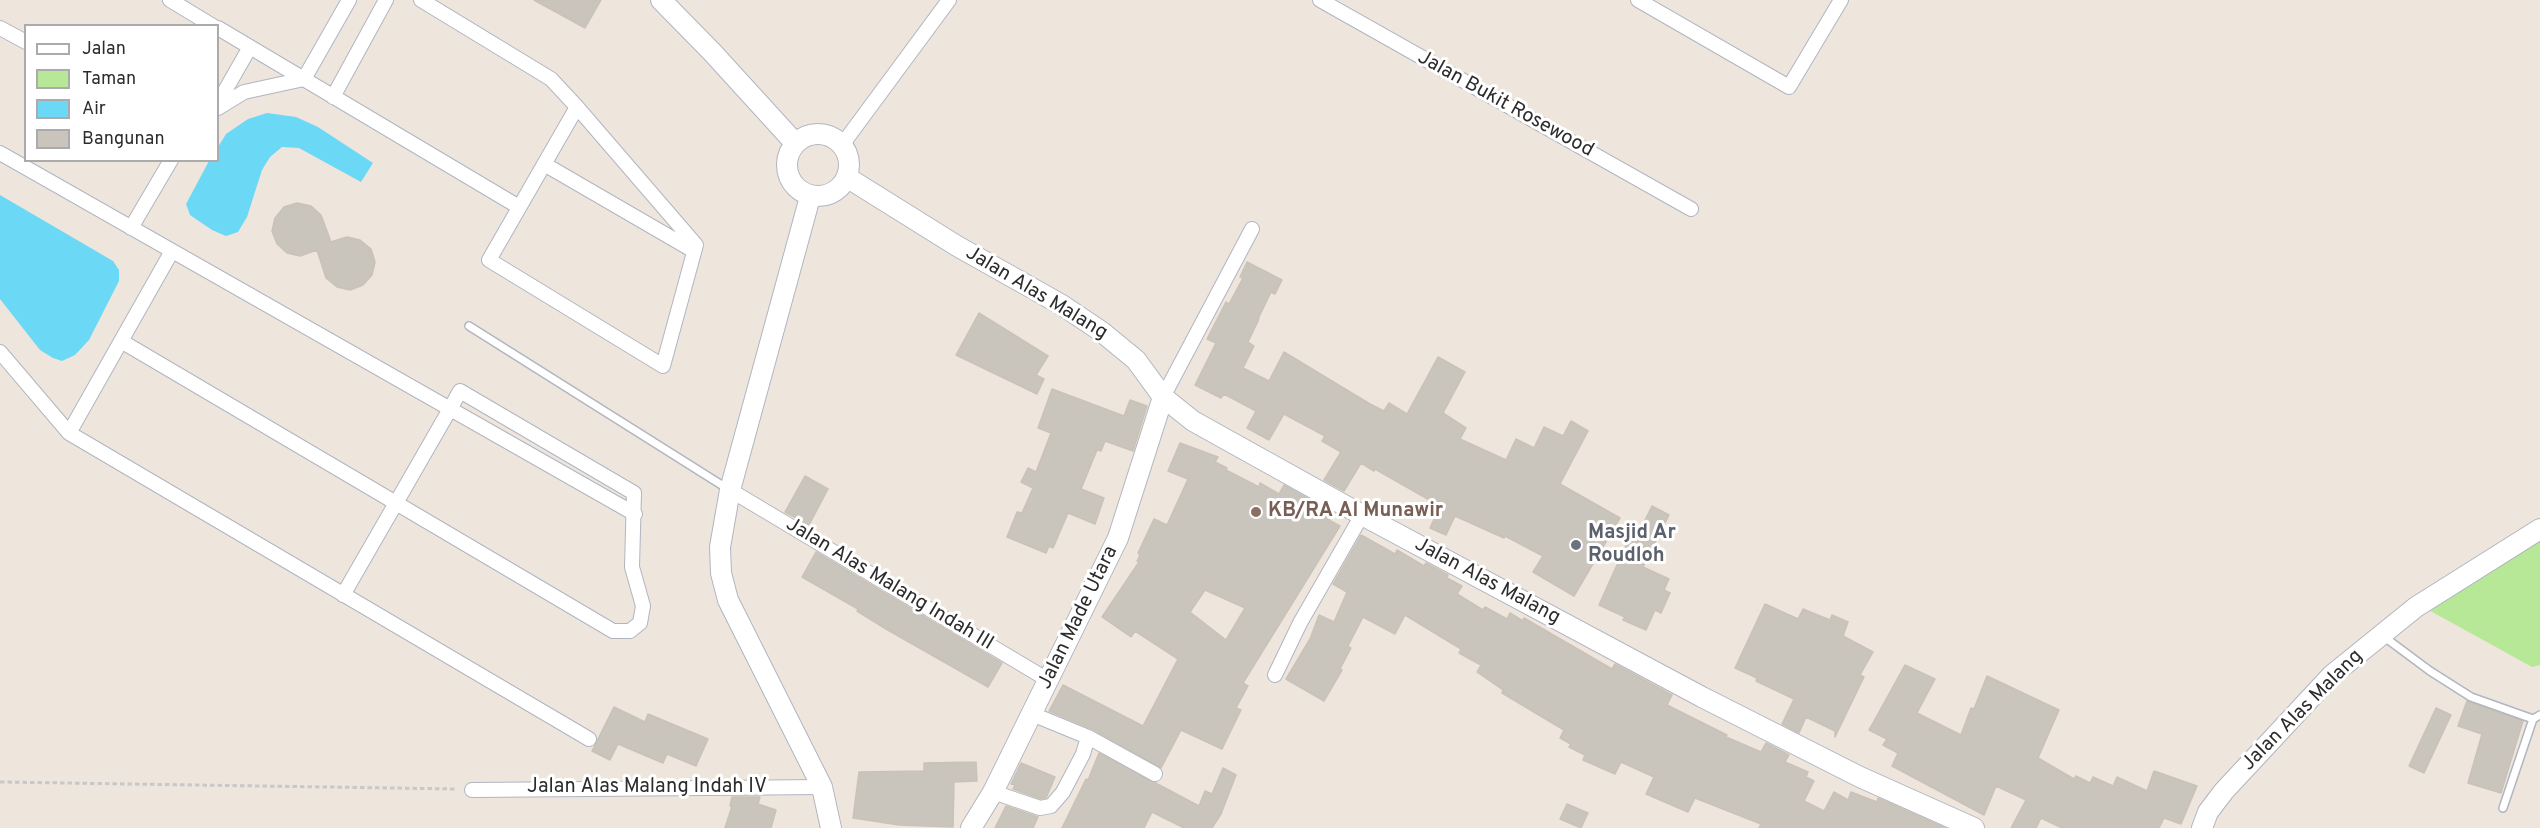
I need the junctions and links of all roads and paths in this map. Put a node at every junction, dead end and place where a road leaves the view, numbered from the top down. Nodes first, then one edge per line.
1 (170, 0) edge
2 (349, 0) edge
3 (386, 0) edge
4 (421, 0) edge
5 (949, 0) edge
6 (1320, 0) edge
7 (1638, 0) edge
8 (1841, 0) edge
9 (663, 1) edge
10 (210, 24) edge
11 (0, 28) edge
12 (219, 29) edge
13 (24, 41) edge
14 (250, 47) junction
15 (304, 79) junction
16 (333, 97) junction
17 (219, 101) edge
18 (219, 107) edge
19 (577, 107) junction
20 (795, 143) junction
21 (842, 145) junction
22 (0, 153) edge
23 (170, 162) edge
24 (544, 164) junction
25 (848, 178) junction
26 (810, 197) junction
27 (519, 207) junction
28 (1691, 209) dead end
29 (131, 228) junction
30 (1252, 229) dead end
31 (172, 251) junction
32 (694, 251) junction
33 (469, 326) dead end
34 (121, 341) junction
35 (0, 352) edge
36 (1163, 397) junction
37 (450, 409) junction
38 (69, 433) junction
39 (730, 490) junction
40 (396, 503) junction
41 (635, 514) junction
42 (1362, 515) junction
43 (2540, 529) edge
44 (343, 595) junction
45 (2381, 635) junction
46 (1275, 675) dead end
47 (1048, 680) junction
48 (1032, 714) junction
49 (2540, 715) edge
50 (2533, 719) junction
51 (1088, 737) junction
52 (589, 739) dead end
53 (1155, 774) dead end
54 (0, 782) edge
55 (822, 787) junction
56 (472, 790) joint
57 (993, 792) junction
58 (2503, 808) dead end
59 (831, 828) edge
60 (971, 828) edge
61 (1974, 828) edge
62 (2202, 828) edge

1 - 10 street
2 - 15 street
3 - 16 street
4 - 19 street
5 - 21 street
6 - 28 street, Jalan Bukit Rosewood
7 - 8 street
9 - 20 main road
11 - 13 street
12 - 14 street
14 - 15 street
14 - 17 street
15 - 16 street
15 - 18 street
16 - 27 street
19 - 24 street
19 - 32 street
20 - 21 main road
20 - 26 main road
21 - 25 main road
22 - 29 street
23 - 29 street
24 - 27 street
24 - 32 street
25 - 26 main road
25 - 36 main road, Jalan Alas Malang
26 - 39 main road
27 - 32 street
29 - 31 street
30 - 36 street
31 - 34 street
31 - 37 street
33 - 39 lane
34 - 38 street
34 - 40 street
35 - 38 street
36 - 42 main road, Jalan Alas Malang
36 - 47 main road, Jalan Made Utara
37 - 40 street
37 - 41 street
37 - 41 street
38 - 44 street
39 - 47 street, Jalan Alas Malang Indah III
39 - 55 main road
40 - 41 street
40 - 44 street
42 - 46 street
42 - 61 main road, Jalan Alas Malang
43 - 45 main road, Jalan Alas Malang
44 - 52 street
45 - 50 lane
45 - 62 main road, Jalan Alas Malang
47 - 48 main road, Jalan Made Utara
48 - 51 street
48 - 57 main road, Jalan Made Utara
49 - 50 lane
50 - 58 lane
51 - 53 street
51 - 57 street
54 - 56 path
55 - 56 street, Jalan Alas Malang Indah IV
55 - 59 main road
57 - 60 main road, Jalan Made Utara

